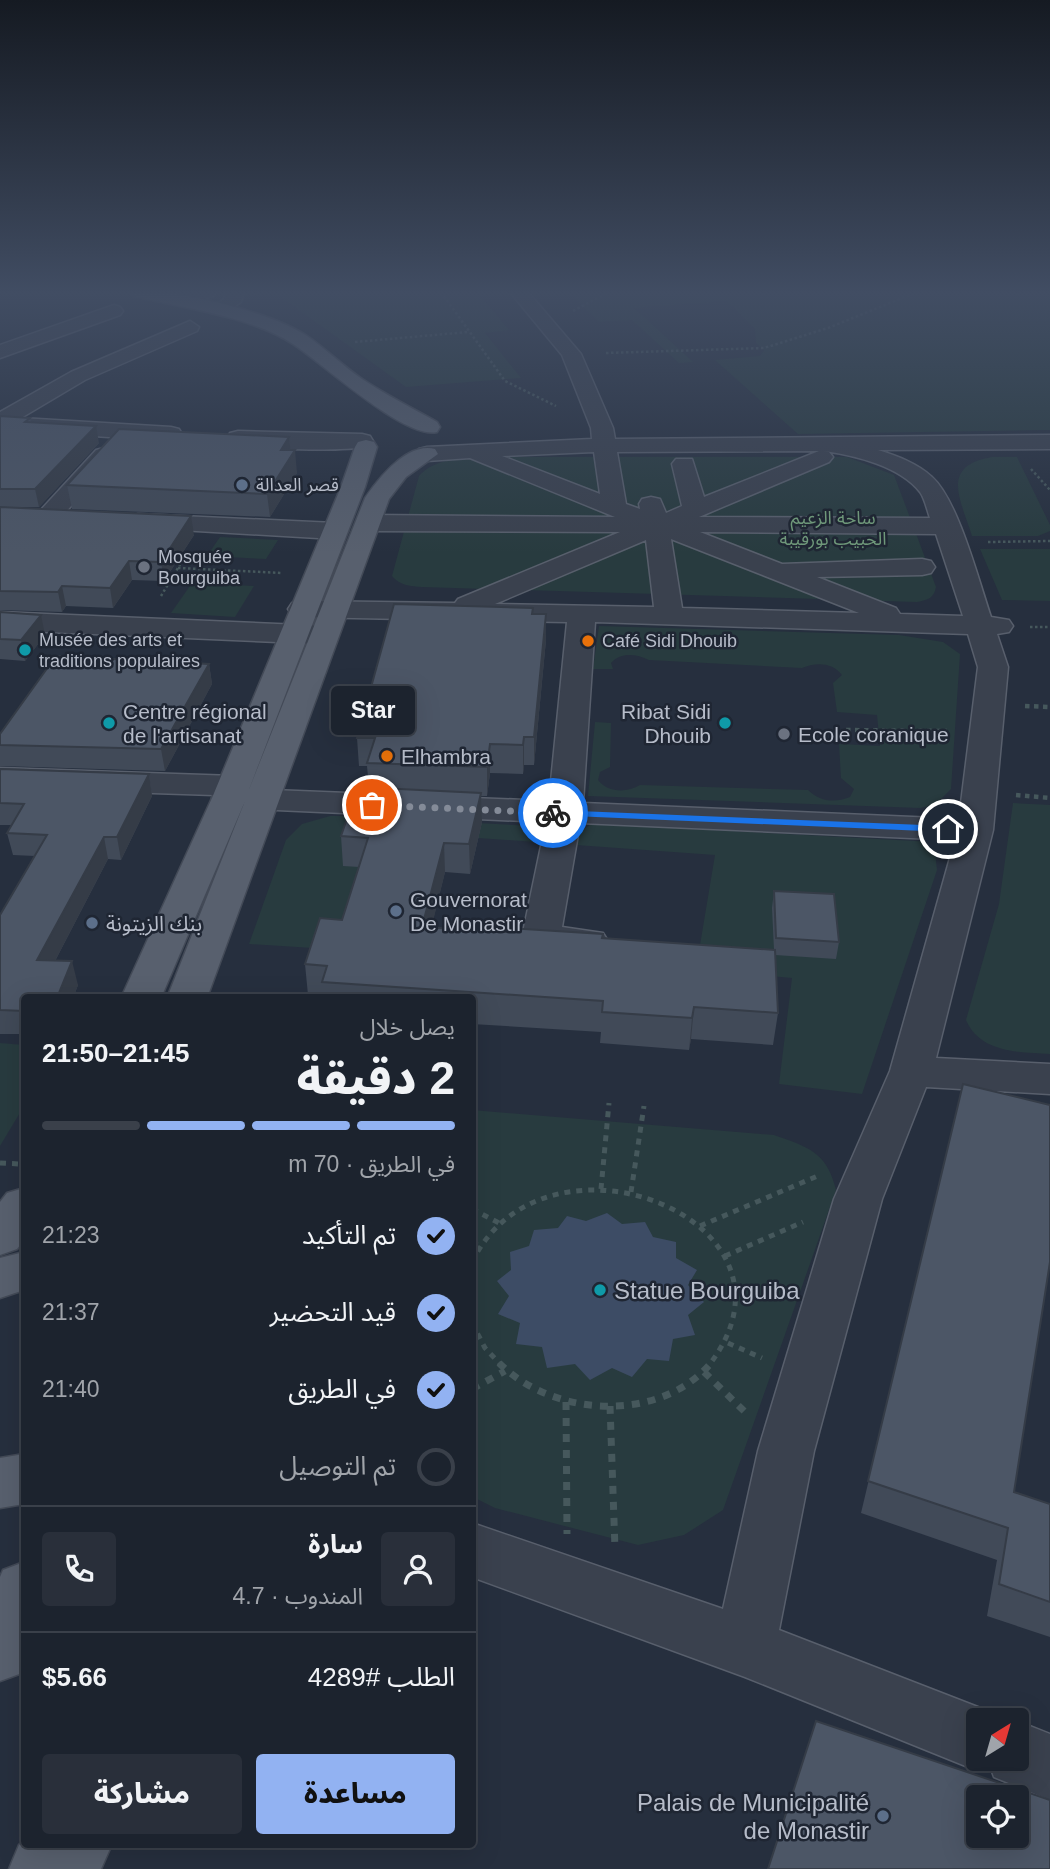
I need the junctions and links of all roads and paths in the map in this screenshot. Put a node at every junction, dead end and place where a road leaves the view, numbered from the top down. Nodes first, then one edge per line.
1 (73, 379) edge
2 (349, 379) edge
3 (504, 379) edge
4 (581, 379) edge
5 (354, 383) junction
6 (0, 422) edge
7 (125, 432) junction
8 (372, 435) junction
9 (193, 436) edge
10 (221, 437) edge
11 (431, 437) junction
12 (603, 437) junction
13 (1050, 442) edge
14 (547, 446) junction
15 (468, 450) junction
16 (825, 451) junction
17 (925, 463) junction
18 (684, 464) dead end
19 (411, 498) dead end
20 (613, 506) junction
21 (696, 507) junction
22 (373, 510) junction
23 (654, 513) junction
24 (73, 519) edge
25 (112, 521) edge
26 (591, 524) junction
27 (335, 531) junction
28 (716, 535) junction
29 (1050, 541) edge
30 (947, 544) junction
31 (609, 545) junction
32 (659, 554) junction
33 (178, 568) edge
34 (774, 570) junction
35 (291, 574) dead end
36 (453, 611) junction
37 (582, 613) junction
38 (669, 616) junction
39 (0, 621) edge
40 (313, 622) junction
41 (913, 625) junction
42 (990, 626) junction
43 (846, 730) dead end
44 (986, 732) junction
45 (0, 778) edge
46 (241, 795) junction
47 (1013, 795) dead end
48 (1050, 798) edge
49 (565, 813) junction
50 (975, 830) junction
51 (618, 943) edge
52 (143, 994) edge
53 (188, 994) edge
54 (911, 1071) junction
55 (1050, 1079) edge
56 (609, 1103) dead end
57 (644, 1106) dead end
58 (878, 1149) junction
59 (0, 1163) edge
60 (21, 1165) edge
61 (601, 1189) junction
62 (631, 1192) junction
63 (859, 1199) junction
64 (476, 1211) edge
65 (21, 1218) edge
66 (499, 1223) junction
67 (700, 1226) junction
68 (476, 1244) edge
69 (724, 1256) junction
70 (9, 1265) edge
71 (476, 1342) edge
72 (505, 1371) junction
73 (476, 1387) edge
74 (566, 1402) junction
75 (610, 1406) junction
76 (476, 1551) edge
77 (592, 1593) junction
78 (21, 1598) edge
79 (745, 1647) junction
80 (0, 1651) edge
81 (966, 1734) edge
82 (1029, 1759) edge
83 (1050, 1768) edge
84 (72, 1848) edge
85 (43, 1869) edge

1 - 6 street
2 - 5 main road
3 - 12 path
4 - 12 street
5 - 8 main road
5 - 11 main road
6 - 7 street
7 - 9 street
7 - 24 street
8 - 10 street
8 - 11 main road
8 - 11 main road
8 - 27 main road
11 - 14 street
11 - 15 street
11 - 22 main road
12 - 14 street
12 - 16 street
12 - 20 street
13 - 17 street
14 - 15 street
15 - 20 street
16 - 17 street
16 - 17 street
16 - 21 street
17 - 30 street
18 - 21 street
19 - 22 street
20 - 23 street
20 - 26 street
21 - 23 street
21 - 28 street
22 - 26 street
22 - 40 main road
23 - 26 street
23 - 28 street
23 - 31 street
23 - 32 street
25 - 27 street
26 - 31 street
27 - 40 main road
28 - 30 street
28 - 32 street
28 - 34 street
29 - 30 path
30 - 34 street
30 - 42 street
31 - 32 street
31 - 36 street
32 - 38 street
33 - 35 path
34 - 41 street
36 - 37 street
36 - 40 street
37 - 38 street
37 - 49 street
38 - 41 street
39 - 40 street
40 - 46 main road
41 - 42 street
42 - 44 street
43 - 44 path
44 - 50 street
45 - 46 street
46 - 49 street
46 - 52 main road
46 - 53 main road
47 - 48 path
49 - 50 street
49 - 51 street
50 - 54 street
54 - 55 street
54 - 58 street
56 - 61 path
57 - 62 path
58 - 63 street
58 - 67 path
59 - 60 path
61 - 62 path
61 - 66 path
62 - 67 path
63 - 69 path
63 - 79 street
64 - 66 path
65 - 70 main road
66 - 68 path
67 - 69 path
69 - 75 path
71 - 72 path
72 - 73 path
72 - 74 path
74 - 75 path
74 - 77 path
75 - 77 path
76 - 77 street
77 - 79 street
78 - 80 main road
79 - 81 street
82 - 83 street
84 - 85 main road

